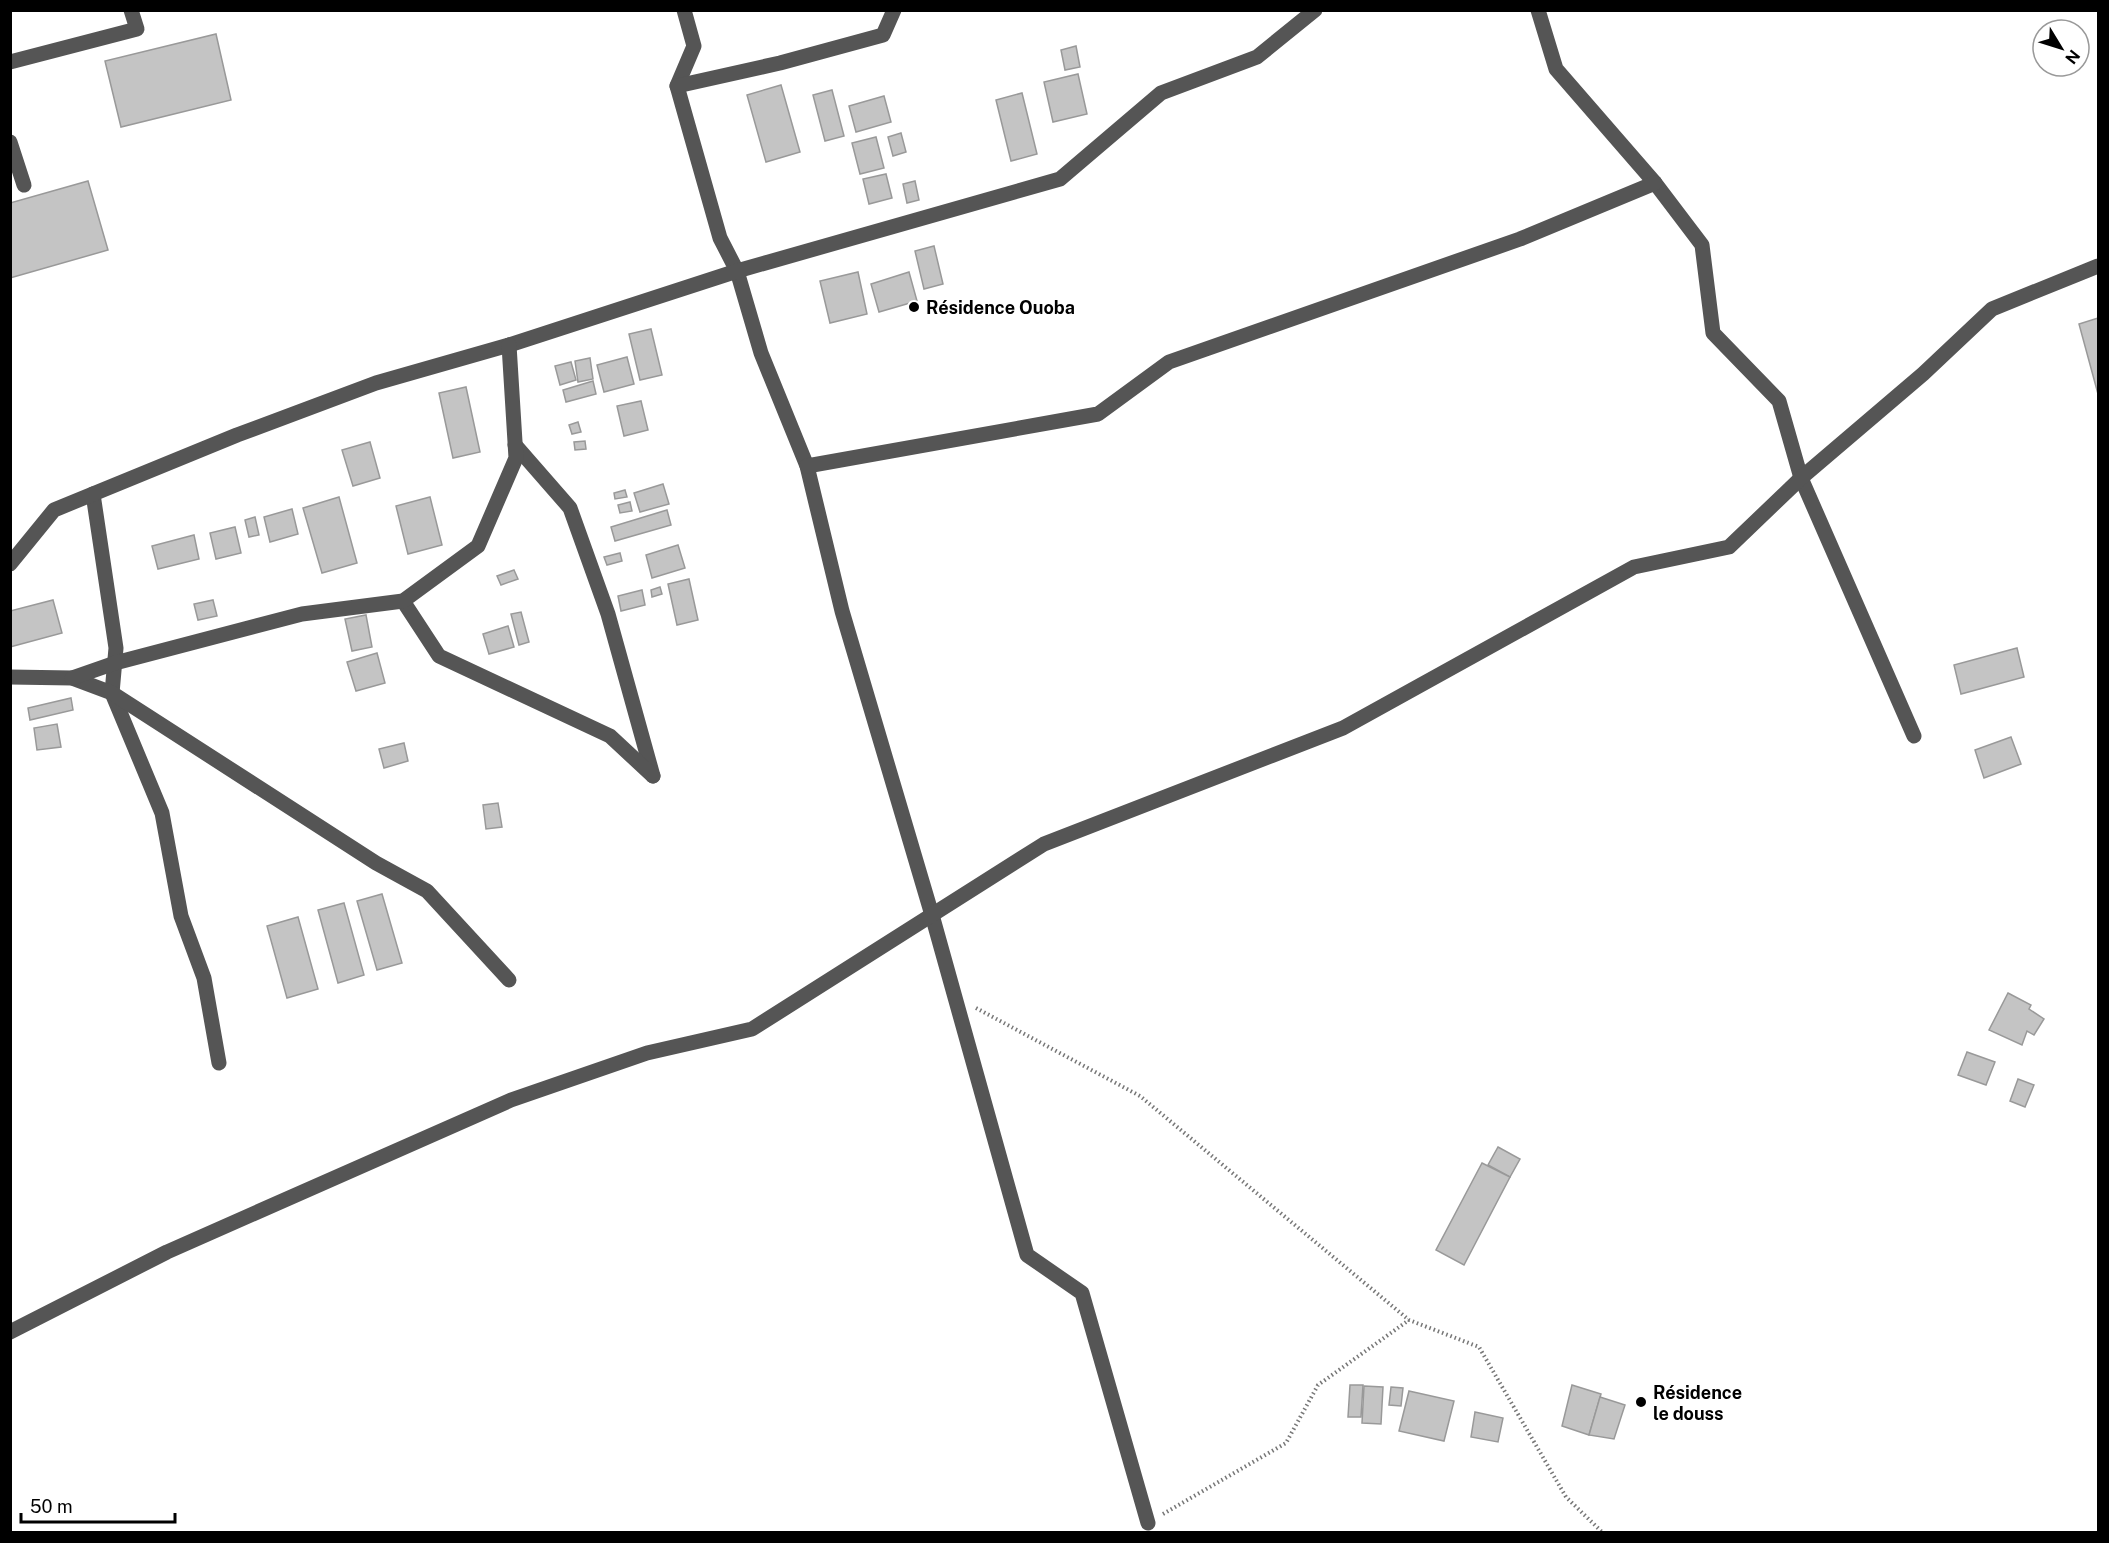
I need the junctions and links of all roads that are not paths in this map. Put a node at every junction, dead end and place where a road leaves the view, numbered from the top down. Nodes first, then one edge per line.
1 (132, 10) edge
2 (684, 10) edge
3 (894, 10) edge
4 (1315, 10) edge
5 (1538, 10) edge
6 (10, 62) edge
7 (677, 86) junction
8 (10, 142) edge
9 (1655, 183) junction
10 (24, 185) dead end
11 (2098, 266) edge
12 (737, 271) junction
13 (509, 345) junction
14 (516, 445) junction
15 (807, 466) junction
16 (1801, 478) junction
17 (93, 494) junction
18 (10, 564) edge
19 (403, 601) junction
20 (115, 663) junction
21 (10, 677) edge
22 (72, 678) junction
23 (112, 693) junction
24 (1914, 736) dead end
25 (932, 915) junction
26 (509, 980) dead end
27 (219, 1063) dead end
28 (10, 1332) edge
29 (1148, 1523) road end

1 - 6 street
2 - 7 street
3 - 7 street
4 - 12 street
5 - 9 street
7 - 12 street
8 - 10 street
9 - 15 street
9 - 16 street
11 - 16 street
12 - 13 street
12 - 15 street
13 - 14 street
13 - 17 street
14 - 19 street
14 - 19 street
15 - 25 street
16 - 24 street
16 - 25 street
17 - 18 street
17 - 20 street
19 - 20 street
20 - 22 street
20 - 23 street
21 - 22 street
22 - 23 street
23 - 26 street
23 - 27 street
25 - 28 street
25 - 29 street

